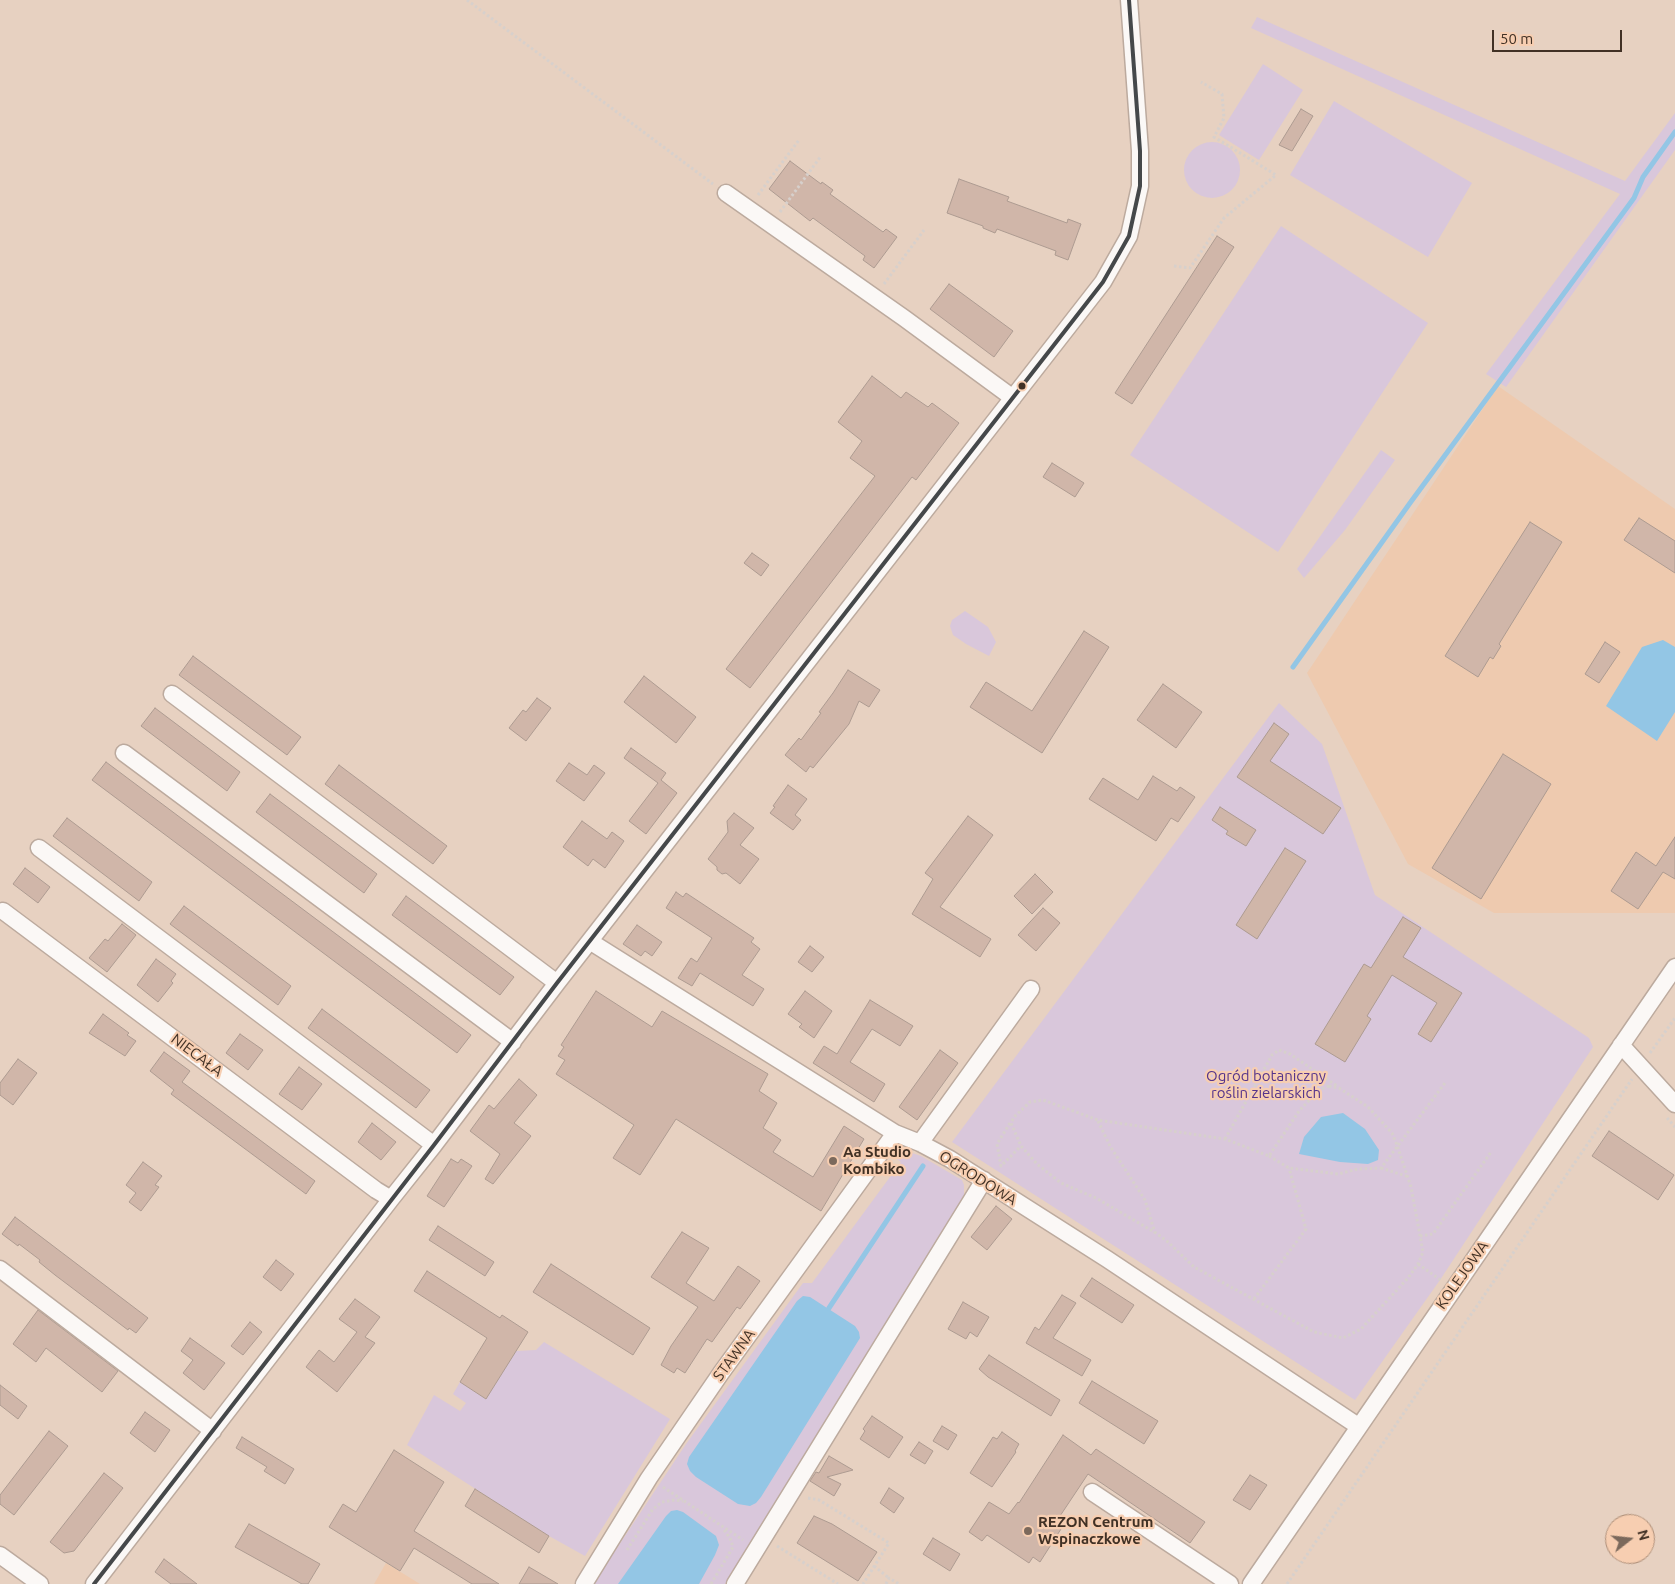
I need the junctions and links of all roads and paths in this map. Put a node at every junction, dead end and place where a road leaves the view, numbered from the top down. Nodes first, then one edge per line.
1 (467, 0) edge
2 (1129, 0) edge
3 (1201, 82) dead end
4 (799, 140) dead end
5 (821, 156) dead end
6 (726, 193) joint
7 (748, 208) junction
8 (771, 224) junction
9 (924, 230) dead end
10 (1174, 266) dead end
11 (874, 297) junction
12 (1013, 398) junction
13 (172, 694) dead end
14 (124, 753) dead end
15 (39, 848) dead end
16 (3, 911) dead end
17 (591, 942) junction
18 (1675, 968) edge
19 (557, 983) junction
20 (1031, 989) dead end
21 (1675, 1018) edge
22 (513, 1042) junction
23 (1621, 1045) junction
24 (1641, 1066) junction
25 (1445, 1083) dead end
26 (1339, 1088) junction
27 (1675, 1104) edge
28 (1098, 1120) junction
29 (1011, 1123) junction
30 (895, 1133) junction
31 (1225, 1139) junction
32 (920, 1143) junction
33 (434, 1145) junction
34 (1021, 1146) junction
35 (1398, 1146) junction
36 (1491, 1152) dead end
37 (1268, 1156) junction
38 (1289, 1168) junction
39 (1381, 1168) junction
40 (1406, 1176) junction
41 (984, 1180) junction
42 (391, 1199) junction
43 (1156, 1233) junction
44 (1420, 1236) junction
45 (1418, 1264) junction
46 (0, 1270) edge
47 (1444, 1283) dead end
48 (1254, 1299) junction
49 (1358, 1426) junction
50 (213, 1431) junction
51 (650, 1478) junction
52 (1092, 1492) dead end
53 (805, 1496) dead end
54 (686, 1502) junction
55 (723, 1528) junction
56 (760, 1543) junction
57 (626, 1551) dead end
58 (0, 1555) edge
59 (874, 1566) junction
60 (889, 1578) junction
61 (40, 1584) edge
62 (94, 1584) edge
63 (584, 1584) edge
64 (711, 1584) edge
65 (735, 1584) edge
66 (838, 1584) edge
67 (863, 1584) edge
68 (886, 1584) edge
69 (899, 1584) edge
70 (1230, 1584) edge
71 (1251, 1584) edge
72 (1287, 1584) edge

1 - 6 path
2 - 12 street
3 - 10 path
4 - 7 path
5 - 8 path
6 - 7 street
7 - 8 street
8 - 11 street
9 - 11 path
11 - 12 street
12 - 17 street
13 - 19 street
14 - 22 street
15 - 33 street
16 - 42 street, NIECAŁA
17 - 19 street
17 - 30 street, OGRODOWA
18 - 23 street, KOLEJOWA
19 - 22 street
20 - 32 street
21 - 24 path
22 - 33 street
23 - 24 street
23 - 49 street, KOLEJOWA
24 - 27 street
24 - 72 path
25 - 35 path
26 - 31 path
26 - 35 path
26 - 37 path
28 - 29 path
28 - 31 path
28 - 43 path
29 - 34 path
29 - 34 path
30 - 32 street, OGRODOWA
30 - 51 street, STAWNA
31 - 37 path
32 - 41 street, OGRODOWA
33 - 42 street
34 - 43 path
35 - 39 path
35 - 40 path
36 - 44 path
37 - 38 path
38 - 39 path
38 - 48 path
39 - 40 path
40 - 44 path
41 - 49 street, OGRODOWA
41 - 56 street
42 - 50 street
43 - 48 path
44 - 45 path
45 - 47 path
45 - 48 path
46 - 50 street
49 - 71 street, KOLEJOWA
50 - 62 street
51 - 54 path
51 - 63 street, STAWNA
52 - 70 street
53 - 59 path
54 - 55 path
54 - 57 path
55 - 56 path
55 - 64 path
56 - 65 street
56 - 66 path
58 - 61 street
59 - 60 path
59 - 67 path
60 - 68 path
60 - 69 path

